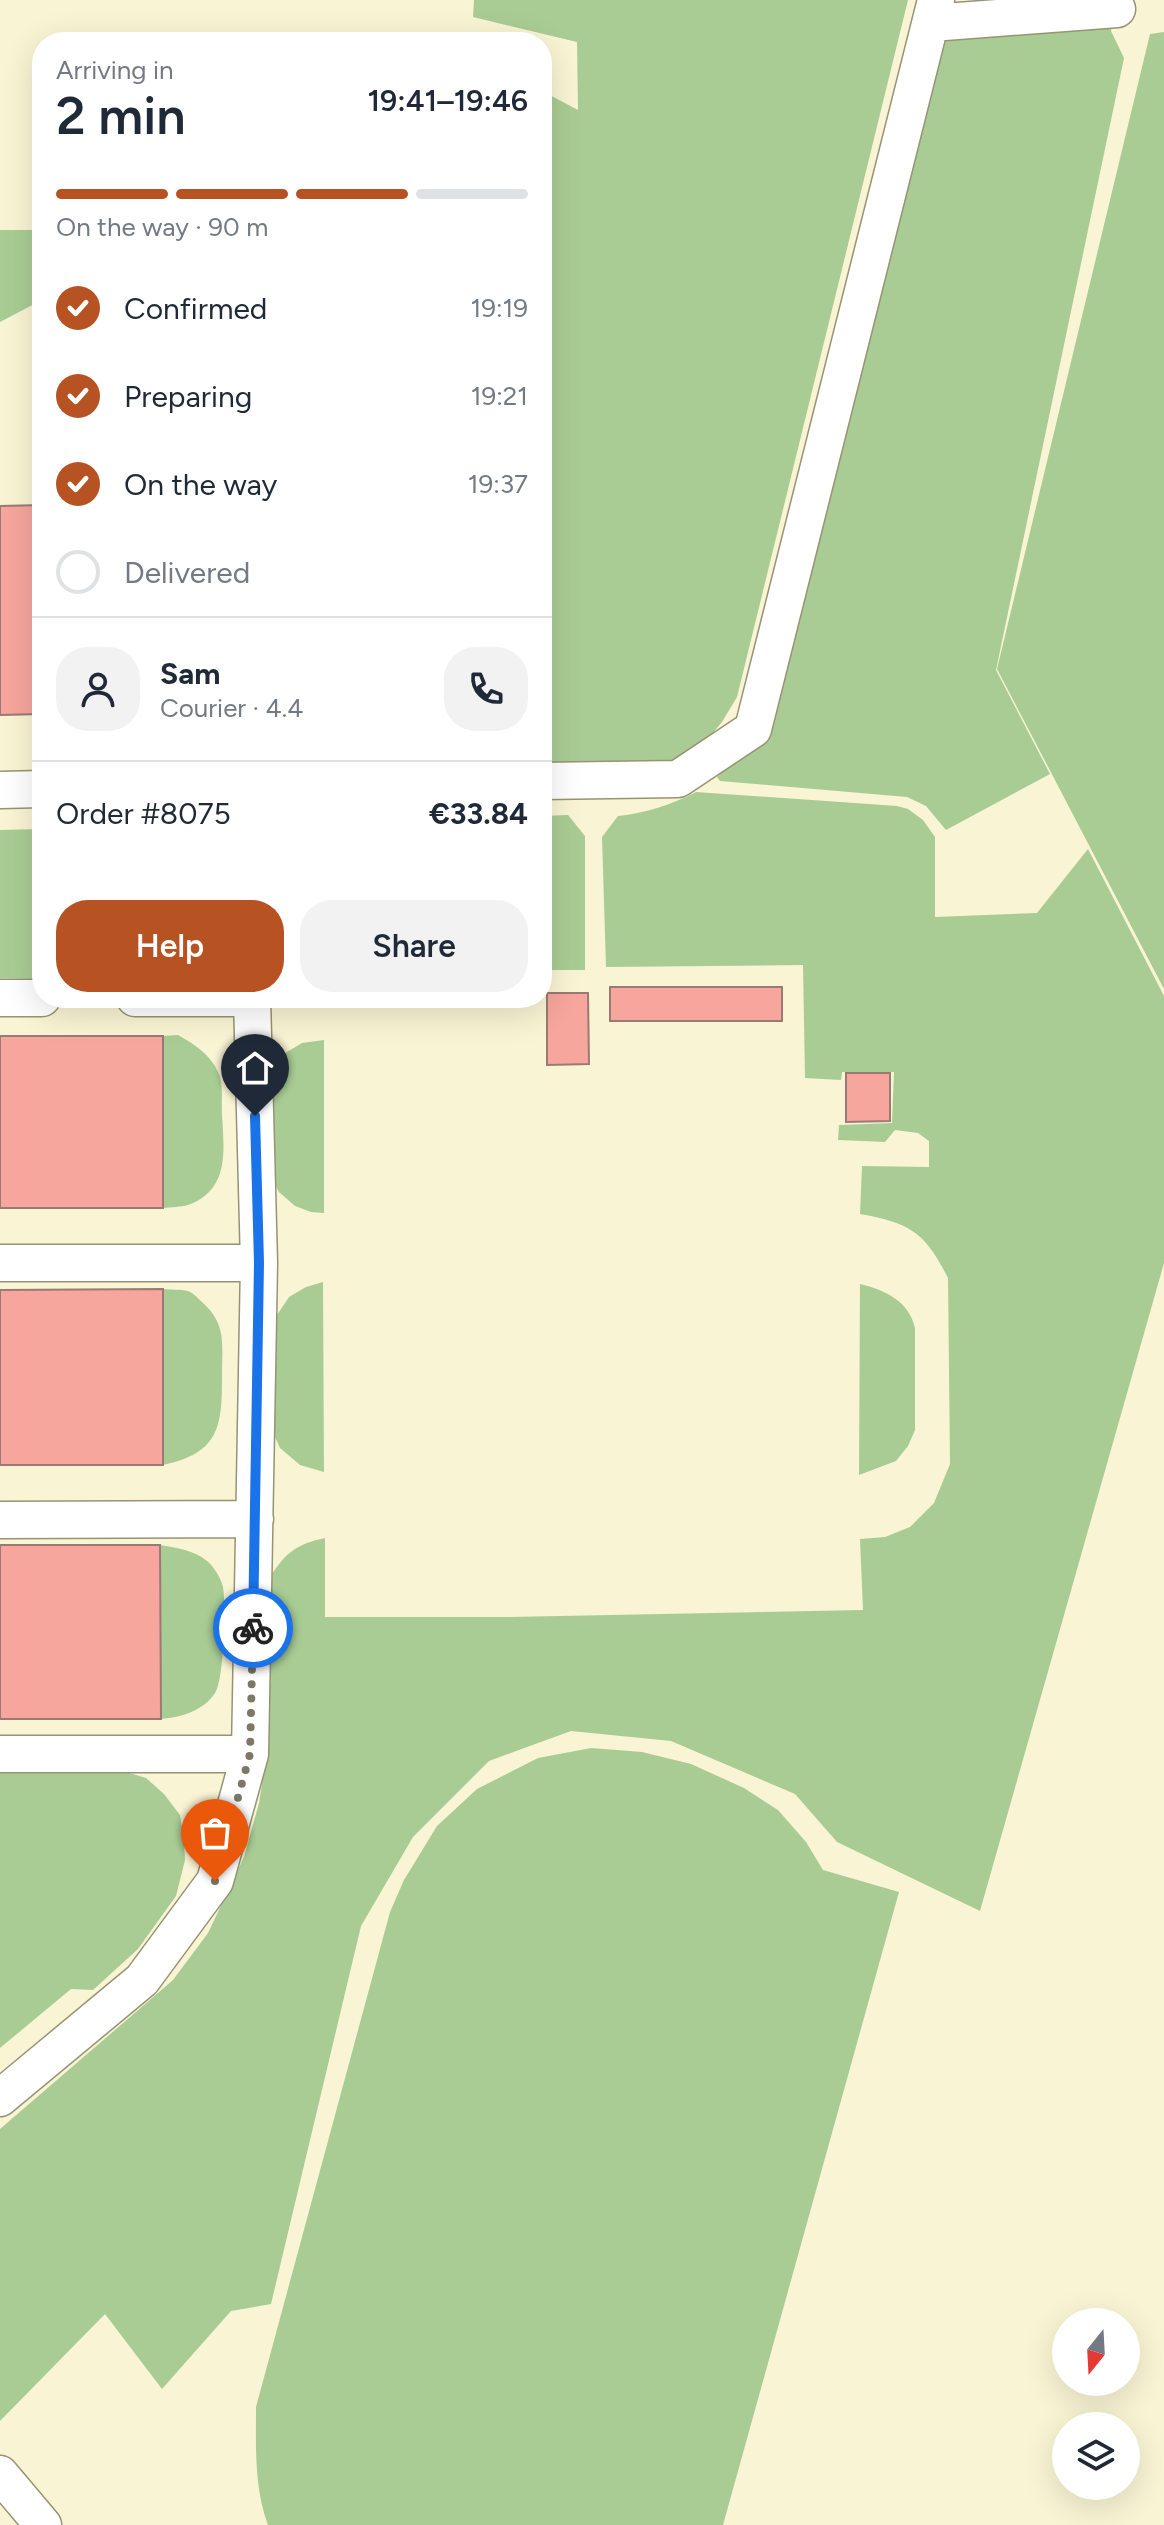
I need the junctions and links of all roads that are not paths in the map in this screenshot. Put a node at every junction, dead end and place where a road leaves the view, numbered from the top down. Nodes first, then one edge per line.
1 (1117, 9) dead end
2 (933, 11) edge
3 (552, 781) edge
4 (32, 789) edge
5 (0, 790) edge
6 (0, 998) edge
7 (32, 998) edge
8 (252, 1008) edge
9 (0, 1263) edge
10 (259, 1263) junction
11 (255, 1519) junction
12 (0, 1520) edge
13 (0, 1754) edge
14 (250, 1754) junction
15 (0, 2098) edge
16 (0, 2474) edge
17 (43, 2525) edge

1 - 2 street
2 - 3 street
4 - 5 street
6 - 7 street
8 - 10 street
9 - 10 street
10 - 11 street
11 - 12 street
11 - 14 street
13 - 14 street
14 - 15 street
16 - 17 street

